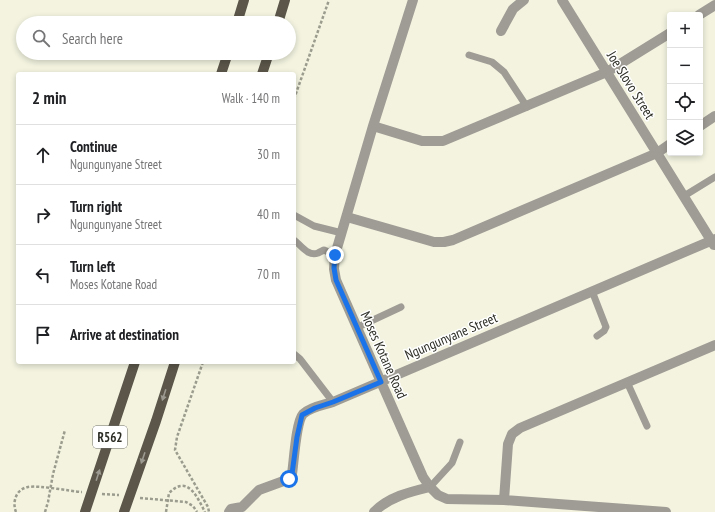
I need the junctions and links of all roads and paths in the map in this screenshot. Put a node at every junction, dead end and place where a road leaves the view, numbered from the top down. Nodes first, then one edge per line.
1 (244, 0) edge
2 (285, 0) edge
3 (329, 0) edge
4 (413, 0) edge
5 (524, 0) edge
6 (562, 0) edge
7 (715, 5) edge
8 (703, 12) edge
9 (239, 16) edge
10 (280, 16) edge
11 (501, 31) dead end
12 (667, 35) edge
13 (469, 55) dead end
14 (226, 60) edge
15 (267, 60) edge
16 (223, 72) edge
17 (263, 72) edge
18 (607, 72) junction
19 (296, 93) edge
20 (527, 107) junction
21 (715, 116) edge
22 (703, 124) edge
23 (373, 126) junction
24 (667, 146) edge
25 (657, 153) junction
26 (715, 177) edge
27 (684, 196) junction
28 (296, 216) edge
29 (347, 217) junction
30 (342, 232) junction
31 (296, 242) edge
32 (714, 242) edge
33 (335, 255) junction
34 (592, 291) junction
35 (401, 307) dead end
36 (356, 328) junction
37 (597, 336) dead end
38 (715, 345) edge
39 (296, 356) edge
40 (134, 364) edge
41 (174, 364) edge
42 (202, 364) edge
43 (381, 382) junction
44 (627, 382) junction
45 (333, 402) junction
46 (647, 426) dead end
47 (66, 430) dead end
48 (460, 442) dead end
49 (430, 488) junction
50 (88, 492) dead end
51 (96, 493) dead end
52 (120, 496) dead end
53 (135, 497) dead end
54 (504, 500) junction
55 (611, 510) edge
56 (626, 510) edge
57 (16, 512) edge
58 (45, 512) edge
59 (85, 512) edge
60 (124, 512) edge
61 (166, 512) edge
62 (196, 512) edge
63 (205, 512) edge
64 (209, 512) edge
65 (229, 512) edge
66 (374, 512) edge
67 (666, 512) edge

1 - 9 main road
2 - 10 main road
3 - 19 path
4 - 23 street, Moses Kotane Road
5 - 11 street
6 - 18 street, Joe Slovo Street
7 - 8 street
12 - 18 street
13 - 20 lane
14 - 16 main road
15 - 17 main road
18 - 20 street
18 - 25 street, Joe Slovo Street
20 - 23 street
21 - 22 street
23 - 29 street, Moses Kotane Road
24 - 25 street
25 - 27 street, Joe Slovo Street
25 - 29 street
26 - 27 lane
27 - 32 street, Joe Slovo Street
28 - 30 lane
29 - 30 street, Moses Kotane Road
30 - 33 street, Moses Kotane Road
31 - 33 lane
32 - 34 street, Ngungunyane Street
33 - 36 street, Moses Kotane Road
34 - 37 lane
34 - 43 street, Ngungunyane Street
35 - 36 lane
36 - 43 street, Moses Kotane Road
38 - 44 street
39 - 45 lane
59 -> 40 main road, R562
41 -> 60 main road, R562
42 - 64 path
43 - 45 street, Ngungunyane Street
43 - 49 street, Moses Kotane Road
44 - 46 lane
44 - 54 street
45 - 65 street, Ngungunyane Street
47 - 58 path
48 - 49 lane
49 - 54 street, Moses Kotane Road
49 - 66 street
50 - 57 path
51 - 52 path
53 - 62 path
54 - 55 street, Moses Kotane Road
55 - 56 street, Moses Kotane Road
56 - 67 street, Moses Kotane Road
61 - 63 path

